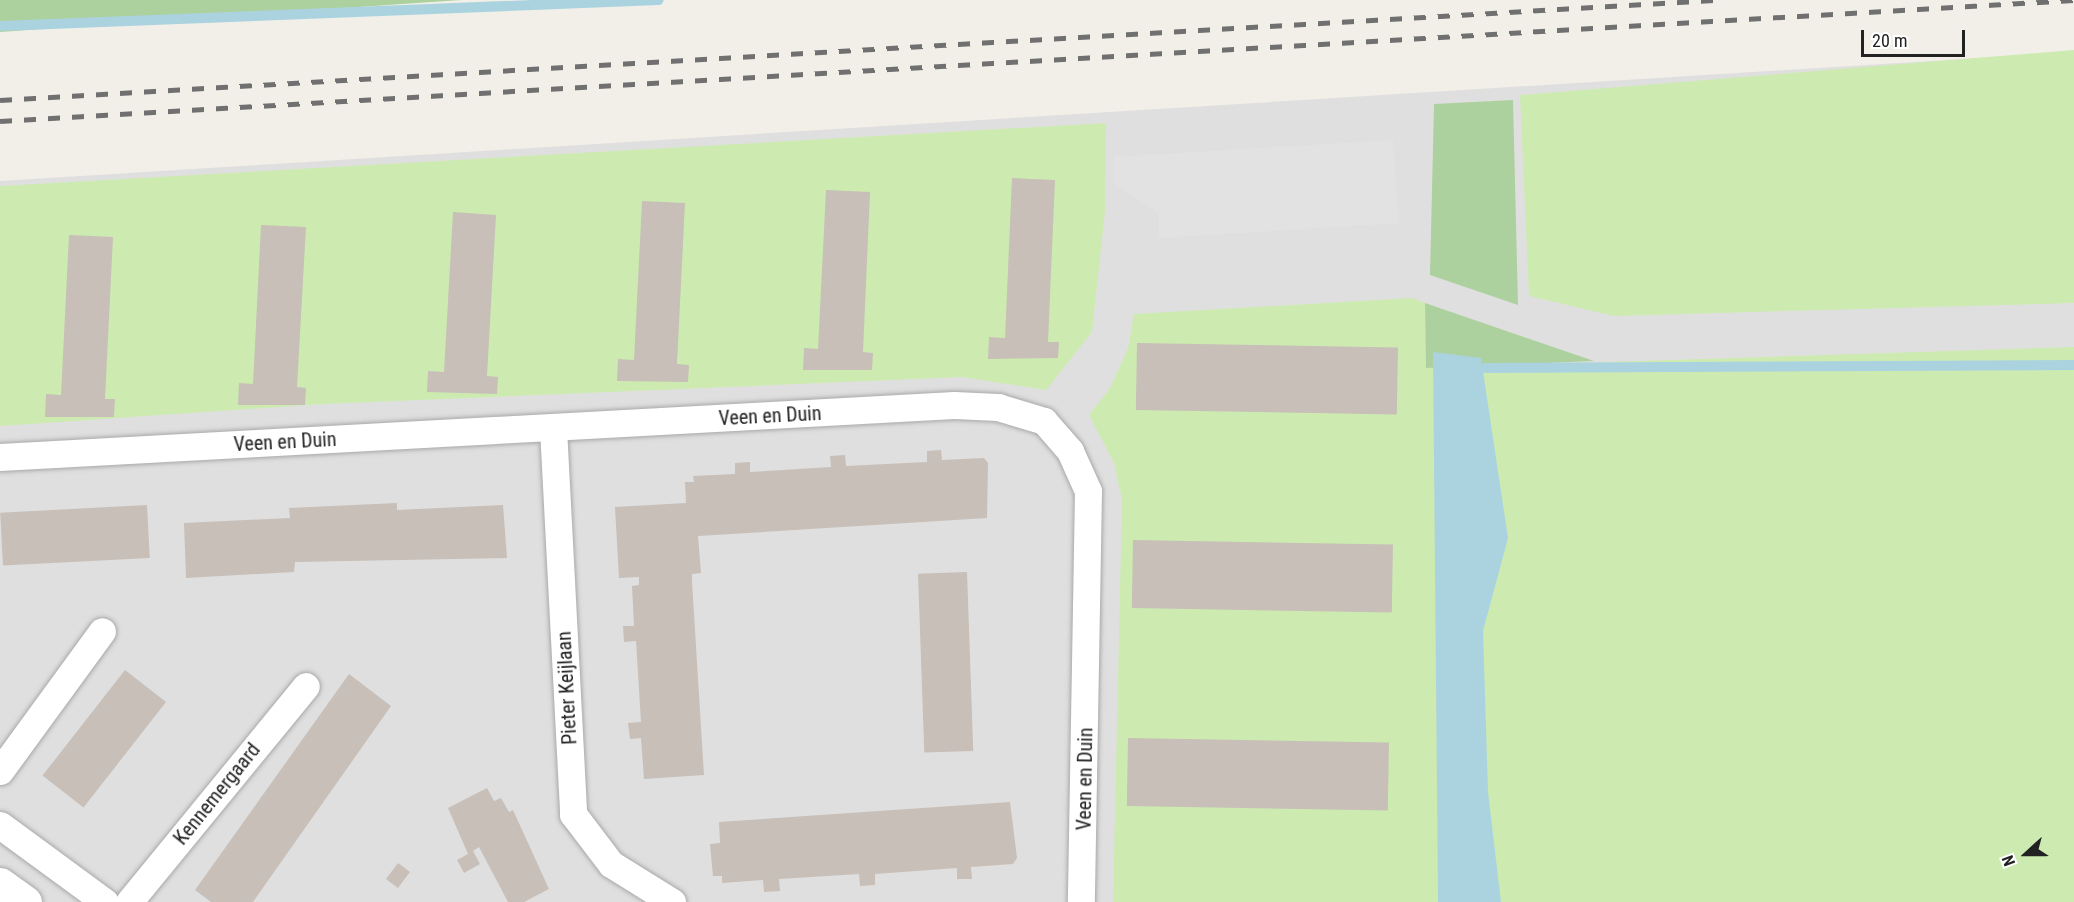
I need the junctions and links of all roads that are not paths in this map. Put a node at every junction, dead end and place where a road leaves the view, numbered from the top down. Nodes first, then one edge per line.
1 (553, 429) junction
2 (0, 457) edge
3 (102, 631) dead end
4 (306, 686) dead end
5 (0, 771) edge
6 (0, 825) edge
7 (0, 884) edge
8 (25, 902) edge
9 (105, 902) edge
10 (129, 902) edge
11 (672, 902) edge
12 (1081, 902) edge

1 - 2 street, Veen en Duin
1 - 11 street, Pieter Keijlaan
1 - 12 street, Veen en Duin
3 - 5 street
4 - 10 street, Kennemergaard
6 - 9 street
7 - 8 street

